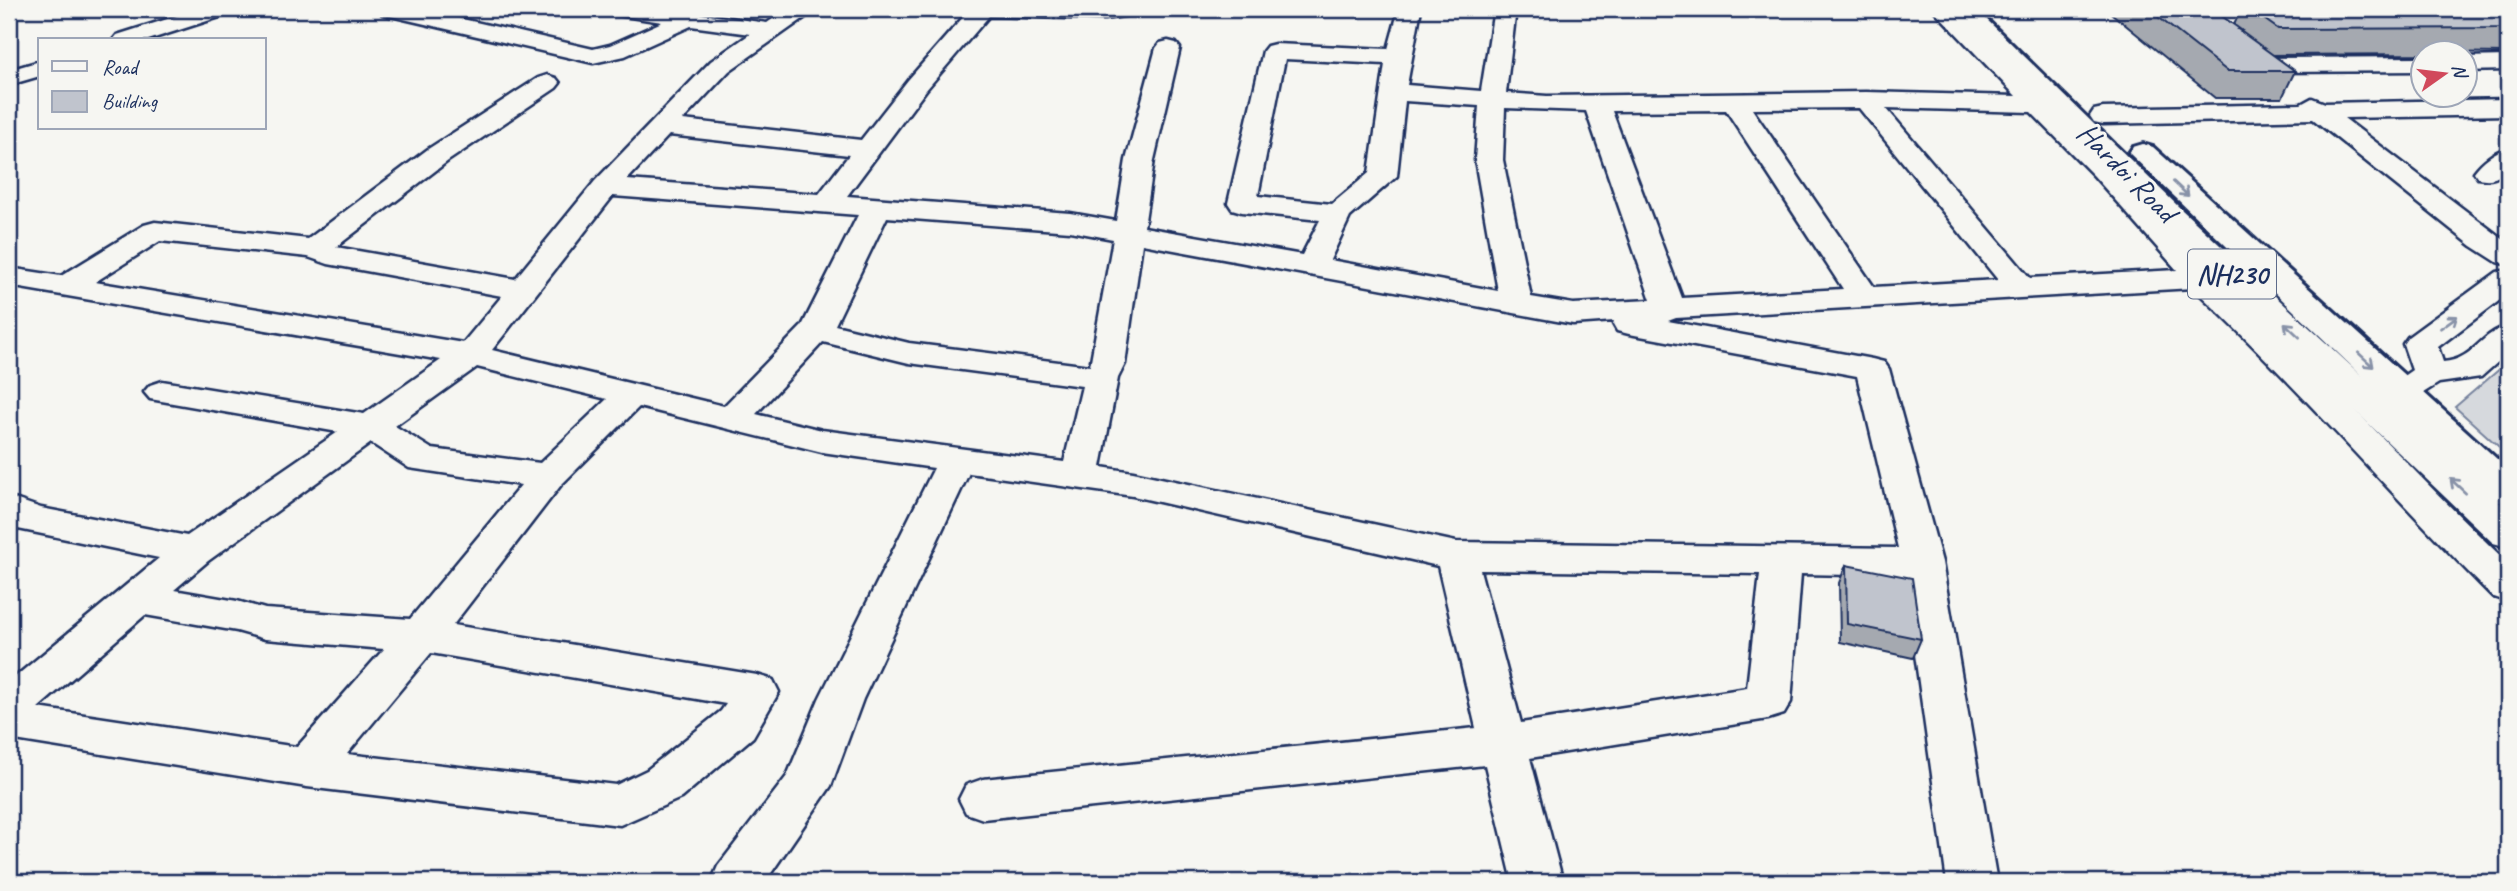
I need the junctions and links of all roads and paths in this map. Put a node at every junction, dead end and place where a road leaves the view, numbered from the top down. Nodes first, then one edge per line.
1 (221, 9) edge
2 (390, 9) edge
3 (619, 9) edge
4 (802, 9) edge
5 (1128, 9) edge
6 (1410, 9) edge
7 (1505, 9) edge
8 (1944, 9) edge
9 (1963, 9) edge
10 (1987, 9) edge
11 (975, 10) edge
12 (2193, 13) edge
13 (687, 19) junction
14 (2310, 19) edge
15 (769, 30) junction
16 (131, 38) edge
17 (1168, 48) dead end
18 (2243, 52) junction
19 (1398, 57) junction
20 (2408, 63) edge
21 (2508, 63) edge
22 (2478, 64) edge
23 (38, 69) edge
24 (9, 78) edge
25 (547, 83) dead end
26 (1393, 92) junction
27 (1492, 100) junction
28 (1733, 100) junction
29 (1866, 100) junction
30 (1596, 103) junction
31 (2038, 104) junction
32 (2508, 107) edge
33 (2318, 110) junction
34 (2103, 116) junction
35 (663, 126) junction
36 (868, 149) junction
37 (605, 187) junction
38 (827, 203) junction
39 (877, 207) junction
40 (1338, 213) junction
41 (1131, 233) junction
42 (314, 249) junction
43 (2508, 256) edge
44 (1311, 267) junction
45 (9, 277) edge
46 (2218, 277) junction
47 (2508, 279) edge
48 (66, 288) junction
49 (2022, 289) junction
50 (523, 290) junction
51 (1865, 298) junction
52 (1516, 303) junction
53 (1670, 308) junction
54 (1573, 314) junction
55 (1637, 325) junction
56 (816, 330) junction
57 (2508, 336) edge
58 (471, 355) junction
59 (2430, 373) junction
60 (1101, 378) junction
61 (2401, 392) junction
62 (162, 393) dead end
63 (632, 394) junction
64 (731, 419) junction
65 (370, 426) junction
66 (957, 460) junction
67 (548, 476) junction
68 (1080, 477) junction
69 (2508, 491) edge
70 (9, 510) edge
71 (2508, 533) edge
72 (194, 551) junction
73 (1456, 556) junction
74 (1782, 560) junction
75 (1922, 562) junction
76 (2508, 587) edge
77 (137, 598) junction
78 (421, 636) junction
79 (9, 707) edge
80 (9, 721) edge
81 (1504, 744) junction
82 (306, 768) junction
83 (983, 799) dead end
84 (736, 882) edge
85 (1538, 882) edge
86 (1972, 882) edge

1 - 16 street
2 - 13 street
3 - 13 street
4 - 15 street
5 - 11 street
6 - 19 street
7 - 27 street
8 - 31 street
9 - 46 highway, Hardoi Road / NH230
10 - 34 highway, Hardoi Road / NH230
11 - 36 street
12 - 14 street
12 - 18 street
13 - 15 street
15 - 35 street
17 - 41 street
18 - 20 street
18 - 33 street
19 - 26 street
19 - 40 street
21 - 22 street
23 - 24 street
25 - 42 street
26 - 27 street
26 - 40 street
27 - 30 street
27 - 52 street
28 - 29 street
28 - 30 street
28 - 51 street
29 - 31 street
29 - 49 street
30 - 53 street
31 - 46 street
32 - 33 street
33 - 34 street
33 - 43 street
34 -> 61 highway, Hardoi Road / NH230
35 - 36 street
35 - 37 street
36 - 38 street
37 - 38 street
37 - 50 street
38 - 39 street
39 - 41 street
39 - 56 street
40 - 44 street
41 - 44 street
41 - 60 street
42 - 48 street
42 - 50 street
44 - 52 street
45 - 48 street
46 - 49 street
71 -> 46 highway, Hardoi Road / NH230
46 - 76 street
59 -> 47 street
48 - 58 street
49 - 51 street
50 - 58 street
51 - 53 street
52 - 54 street
53 - 54 street
53 - 55 street
54 - 55 street
55 - 75 street
56 - 60 street
56 - 64 street
57 - 59 street
58 - 63 street
58 - 65 street
59 - 61 street
60 - 68 street
61 - 69 highway, Hardoi Road / NH230
62 - 65 street
63 - 64 street
63 - 67 street
64 - 66 street
65 - 67 street
65 - 72 street
66 - 68 street
66 - 84 street
67 - 78 street
68 - 73 street
70 - 72 street
72 - 77 street
73 - 74 street
73 - 81 street
74 - 75 street
74 - 81 street
75 - 86 street
77 - 78 street
77 - 79 street
78 - 82 street
78 - 82 street
80 - 82 street
81 - 83 street
81 - 85 street

